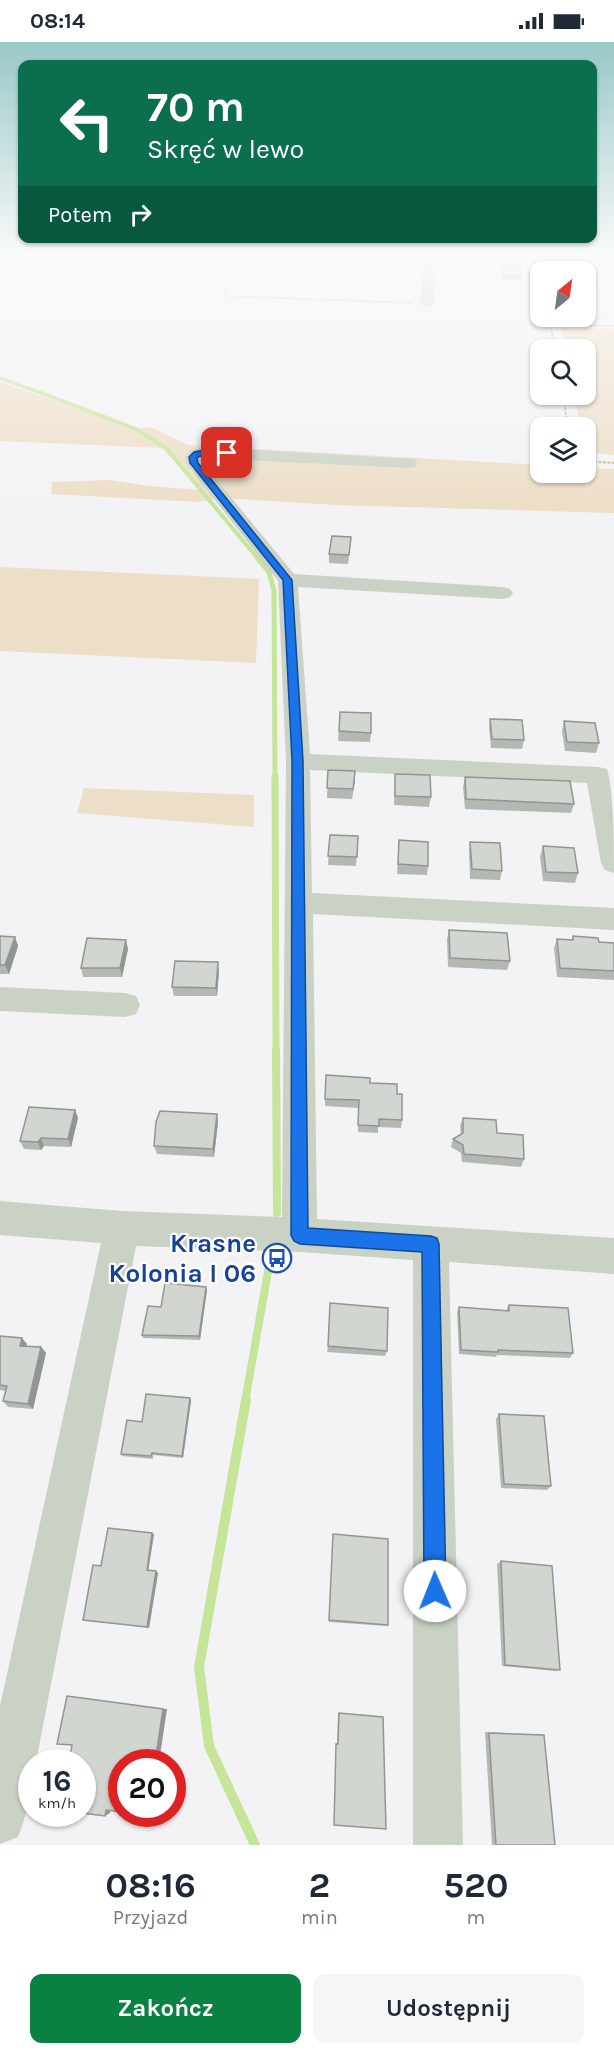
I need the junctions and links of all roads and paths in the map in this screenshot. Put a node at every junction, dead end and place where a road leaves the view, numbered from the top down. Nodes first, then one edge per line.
1 (596, 461) edge
2 (409, 463) dead end
3 (614, 463) edge
4 (288, 580) junction
5 (503, 593) dead end
6 (297, 761) junction
7 (606, 776) edge
8 (614, 863) edge
9 (299, 903) junction
10 (614, 919) edge
11 (0, 999) edge
12 (125, 1005) dead end
13 (0, 1218) edge
14 (122, 1227) junction
15 (300, 1235) junction
16 (431, 1244) junction
17 (614, 1256) edge
18 (0, 1819) edge
19 (438, 1845) edge

1 - 3 path
2 - 4 street
4 - 5 street
4 - 6 street
6 - 7 street
6 - 9 street
7 - 8 street
9 - 10 street
9 - 15 street
11 - 12 street
13 - 14 street
14 - 15 street
14 - 18 street
15 - 16 street
16 - 17 street
16 - 19 street

